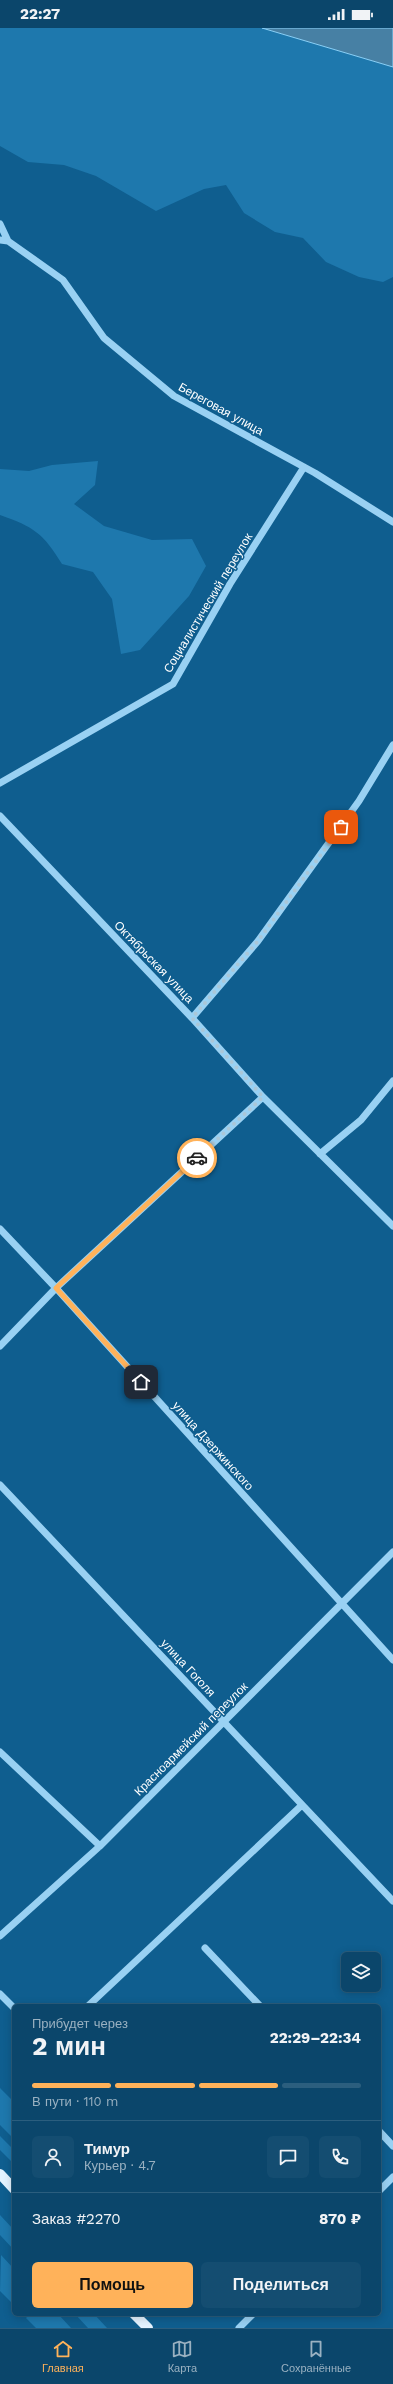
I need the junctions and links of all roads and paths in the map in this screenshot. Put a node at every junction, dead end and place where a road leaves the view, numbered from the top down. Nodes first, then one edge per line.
1 (0, 224) edge
2 (0, 240) edge
3 (8, 241) junction
4 (304, 467) junction
5 (393, 522) edge
6 (393, 745) edge
7 (0, 783) edge
8 (0, 816) edge
9 (192, 1018) junction
10 (393, 1081) edge
11 (263, 1097) junction
12 (320, 1154) junction
13 (393, 1226) edge
14 (0, 1229) edge
15 (56, 1288) junction
16 (0, 1346) edge
17 (0, 1485) edge
18 (393, 1552) edge
19 (342, 1605) junction
20 (393, 1660) edge
21 (224, 1722) junction
22 (0, 1752) edge
23 (302, 1805) junction
24 (100, 1846) junction
25 (393, 1901) edge
26 (0, 1936) edge
27 (205, 1948) dead end
28 (0, 1994) edge
29 (90, 2004) edge
30 (258, 2004) edge
31 (12, 2006) edge
32 (381, 2133) edge
33 (393, 2146) edge
34 (0, 2174) edge
35 (393, 2177) edge
36 (12, 2187) edge
37 (381, 2189) edge
38 (136, 2316) edge
39 (251, 2316) edge
40 (148, 2328) edge
41 (239, 2328) edge

1 - 3 street, Береговая улица
2 - 3 street, Береговая улица
3 - 4 street, Береговая улица
4 - 5 street, Береговая улица
4 - 7 street, Социалистический переулок
6 - 9 street
8 - 9 street, Октябрьская улица
9 - 11 street, Октябрьская улица
10 - 12 street
11 - 12 street, Октябрьская улица
11 - 15 street
12 - 13 street, Октябрьская улица
14 - 15 street, улица Дзержинского
15 - 16 street
15 - 19 street, улица Дзержинского
17 - 21 street, улица Гоголя
18 - 19 street, Красноармейский переулок
19 - 20 street, улица Дзержинского
19 - 21 street, Красноармейский переулок
21 - 23 street, улица Гоголя
21 - 24 street, Красноармейский переулок
22 - 24 street
23 - 25 street, улица Гоголя
23 - 29 street
24 - 26 street, Красноармейский переулок
27 - 30 street
28 - 31 street
32 - 33 street
34 - 36 main road
35 - 37 street
38 - 40 main road
39 - 41 street

